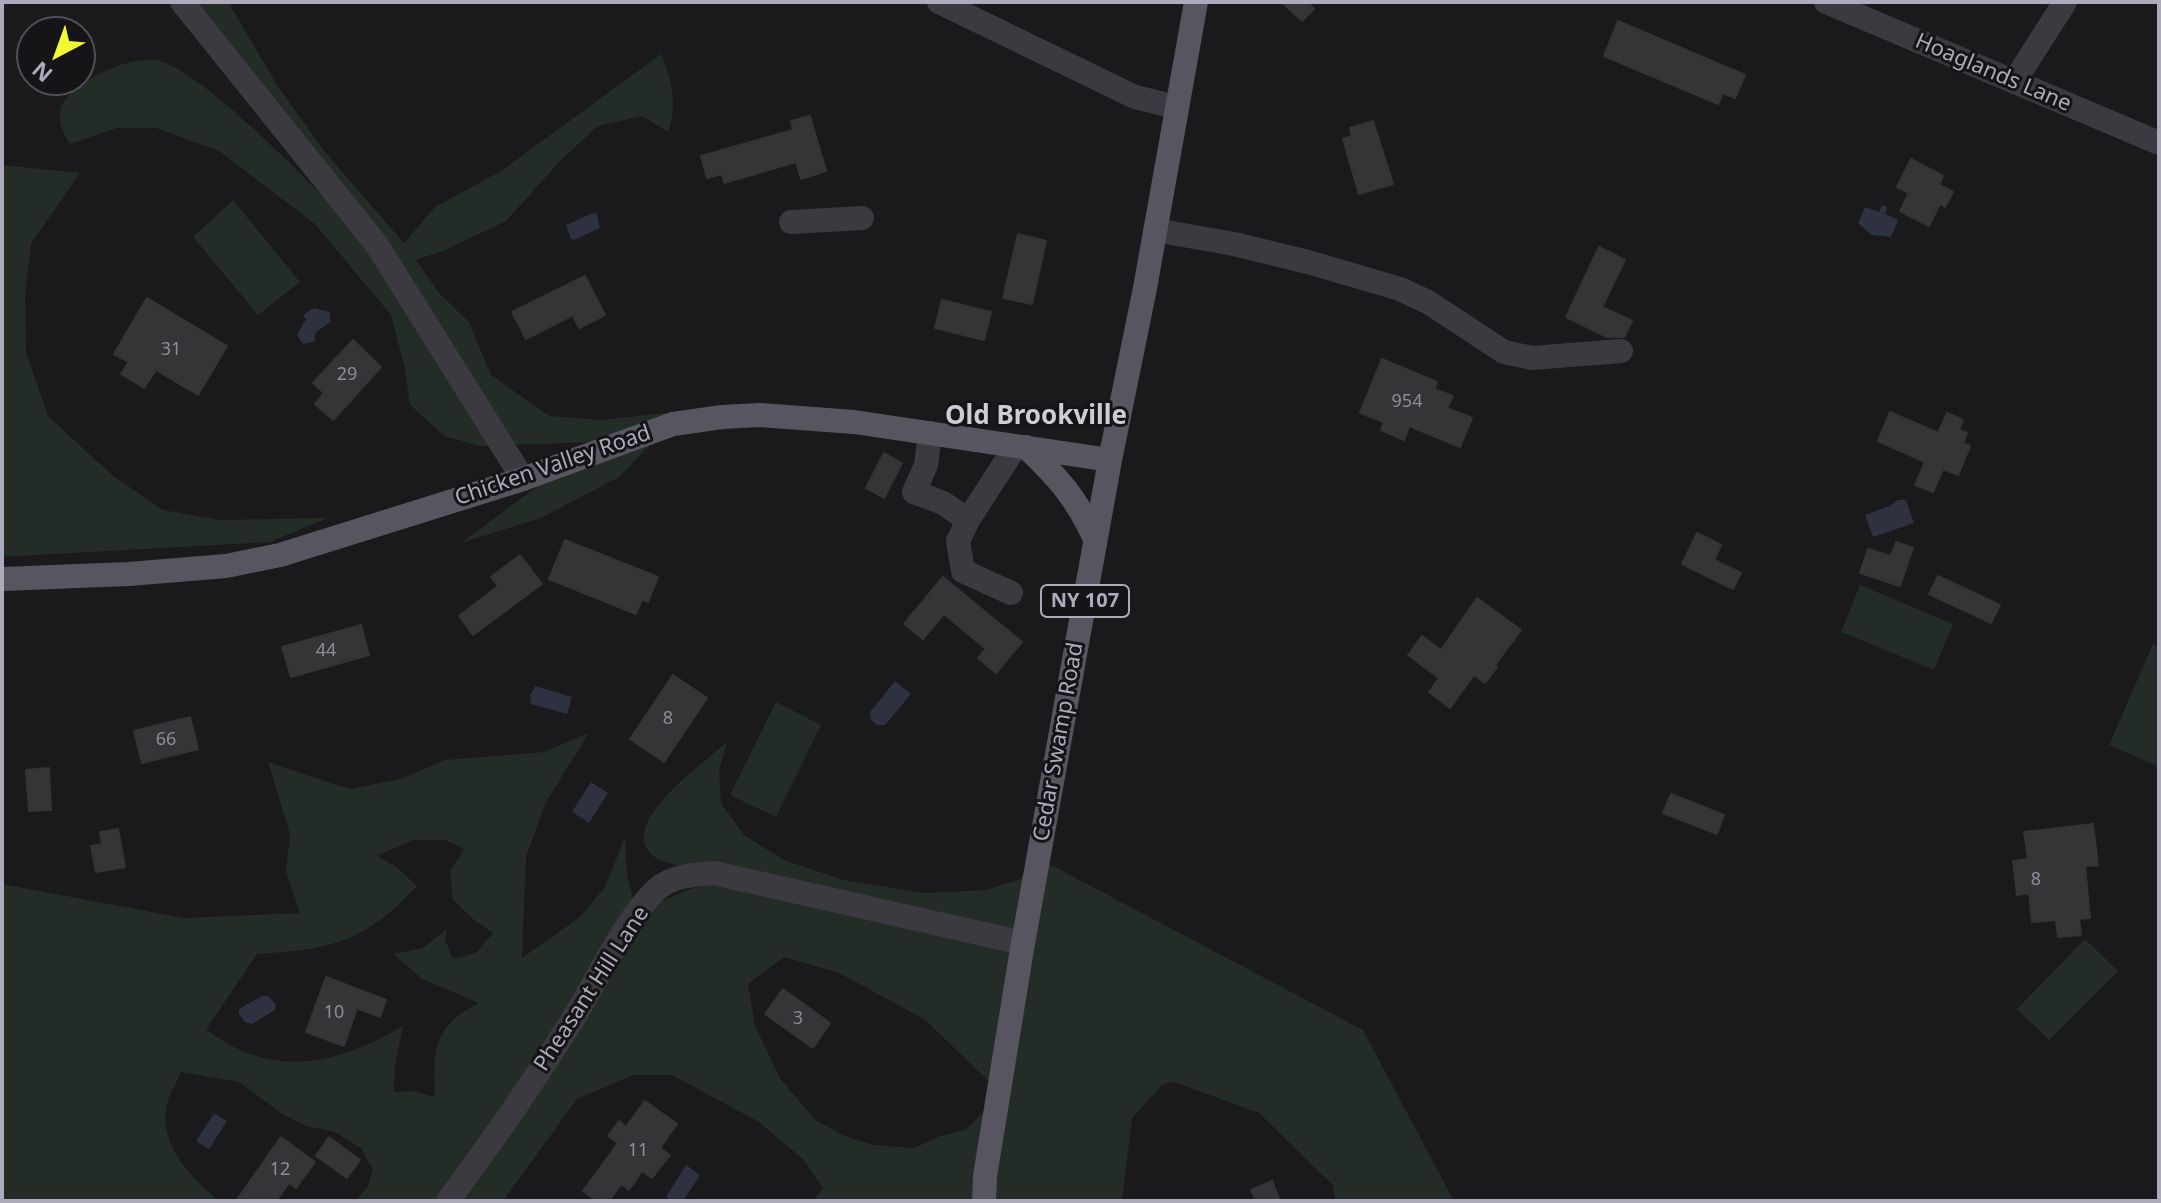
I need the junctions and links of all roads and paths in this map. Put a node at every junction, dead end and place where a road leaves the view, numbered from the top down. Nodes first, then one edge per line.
1 (182, 2) edge
2 (939, 2) edge
3 (1196, 2) edge
4 (1826, 2) edge
5 (2065, 2) edge
6 (2014, 82) junction
7 (1176, 107) junction
8 (2159, 143) edge
9 (862, 218) dead end
10 (791, 222) dead end
11 (1155, 230) junction
12 (1621, 351) dead end
13 (930, 433) junction
14 (1021, 447) junction
15 (1110, 460) junction
16 (523, 479) junction
17 (968, 520) junction
18 (1095, 539) junction
19 (2, 579) edge
20 (1011, 593) dead end
21 (1023, 943) junction
22 (448, 1201) edge
23 (984, 1201) edge

1 - 16 street
2 - 7 street
3 - 7 main road, Cedar Swamp Road / NY 107
4 - 6 street, Hoaglands Lane
5 - 6 street
6 - 8 street, Hoaglands Lane
7 - 11 main road, Cedar Swamp Road / NY 107
9 - 10 street
11 - 12 street
11 - 15 main road, Cedar Swamp Road / NY 107
13 - 14 main road, Chicken Valley Road
13 - 16 main road, Chicken Valley Road
13 - 17 street
14 - 15 main road, Chicken Valley Road
14 - 17 street
14 - 18 main road
15 - 18 main road, Cedar Swamp Road / NY 107
16 - 19 main road, Chicken Valley Road
17 - 20 street
18 - 21 main road, Cedar Swamp Road / NY 107
21 - 22 street, Pheasant Hill Lane
21 - 23 main road, Cedar Swamp Road / NY 107

